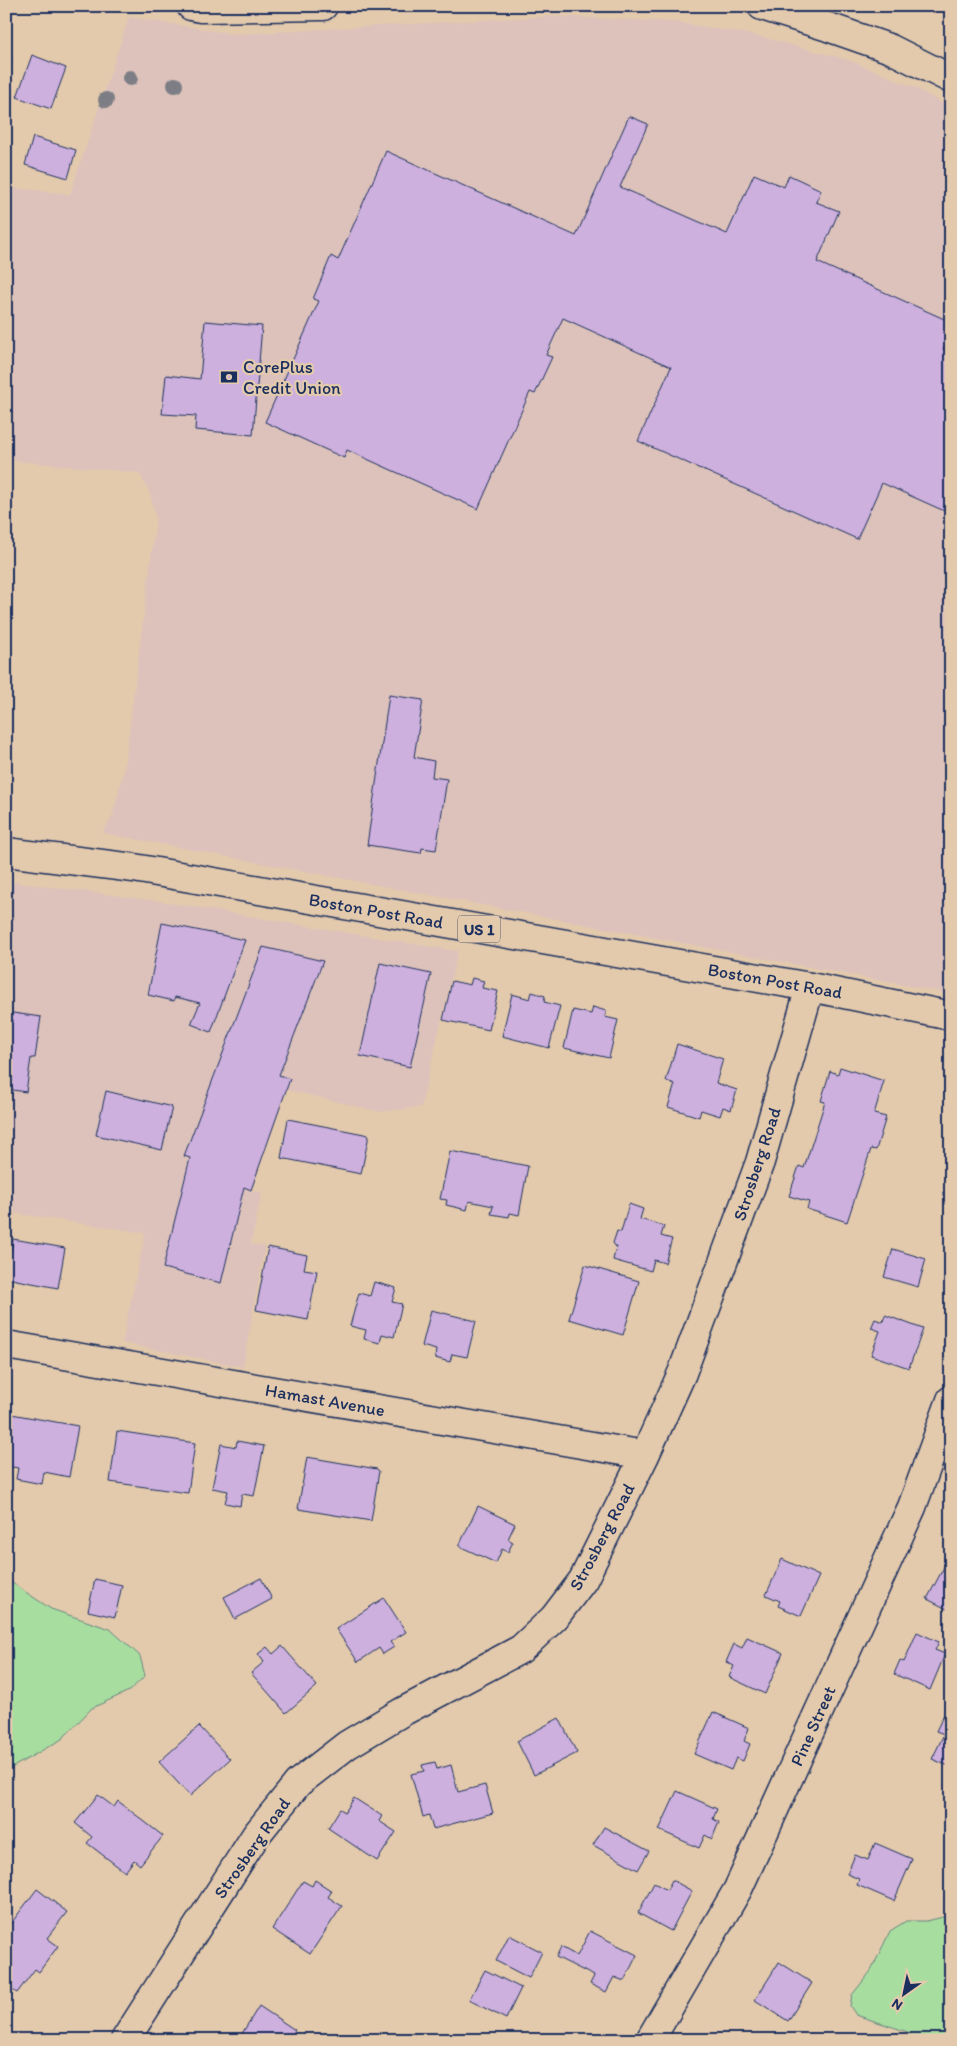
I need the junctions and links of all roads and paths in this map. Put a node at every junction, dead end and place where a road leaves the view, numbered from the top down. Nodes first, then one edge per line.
1 (191, 6) edge
2 (323, 6) edge
3 (762, 6) edge
4 (951, 79) edge
5 (6, 852) edge
6 (810, 987) junction
7 (951, 1016) edge
8 (6, 1345) edge
9 (951, 1400) edge
10 (645, 1455) junction
11 (125, 2040) edge
12 (650, 2040) edge

1 - 2 street
3 - 4 street
5 - 6 street, Boston Post Road / US 1
6 - 7 street, Boston Post Road / US 1
6 - 10 street, Strosberg Road
8 - 10 street, Hamast Avenue
9 - 12 street, Pine Street
10 - 11 street, Strosberg Road

